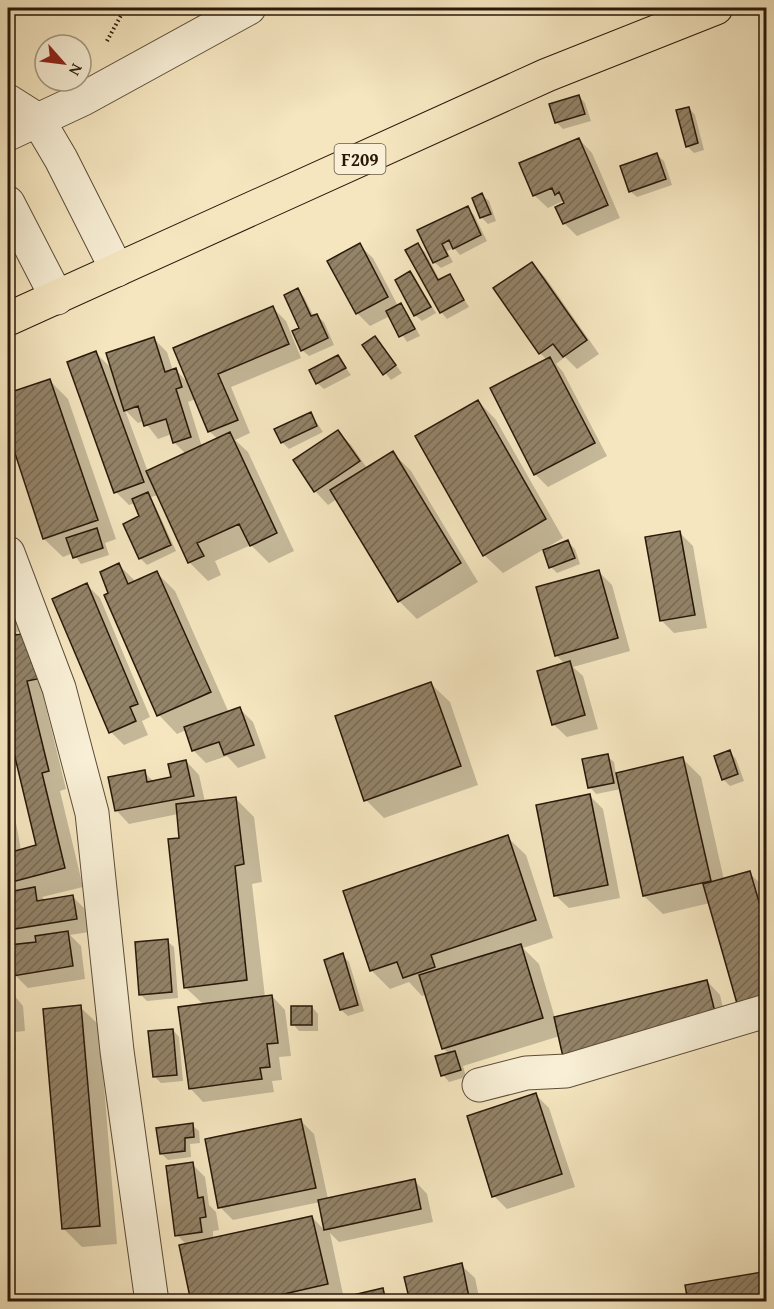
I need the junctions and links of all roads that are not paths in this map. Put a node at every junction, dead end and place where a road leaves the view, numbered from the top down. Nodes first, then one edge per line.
1 (249, 8) edge
2 (716, 8) edge
3 (8, 101) edge
4 (38, 120) junction
5 (8, 134) edge
6 (8, 203) edge
7 (117, 270) junction
8 (57, 298) junction
9 (8, 319) edge
10 (8, 553) edge
11 (766, 1011) edge
12 (478, 1085) dead end
13 (152, 1302) edge

1 - 4 street
2 - 7 main road, F209
3 - 4 street
4 - 5 street
4 - 7 street
6 - 8 street
7 - 8 main road, F209
8 - 9 main road, F209
10 - 13 street
11 - 12 street

